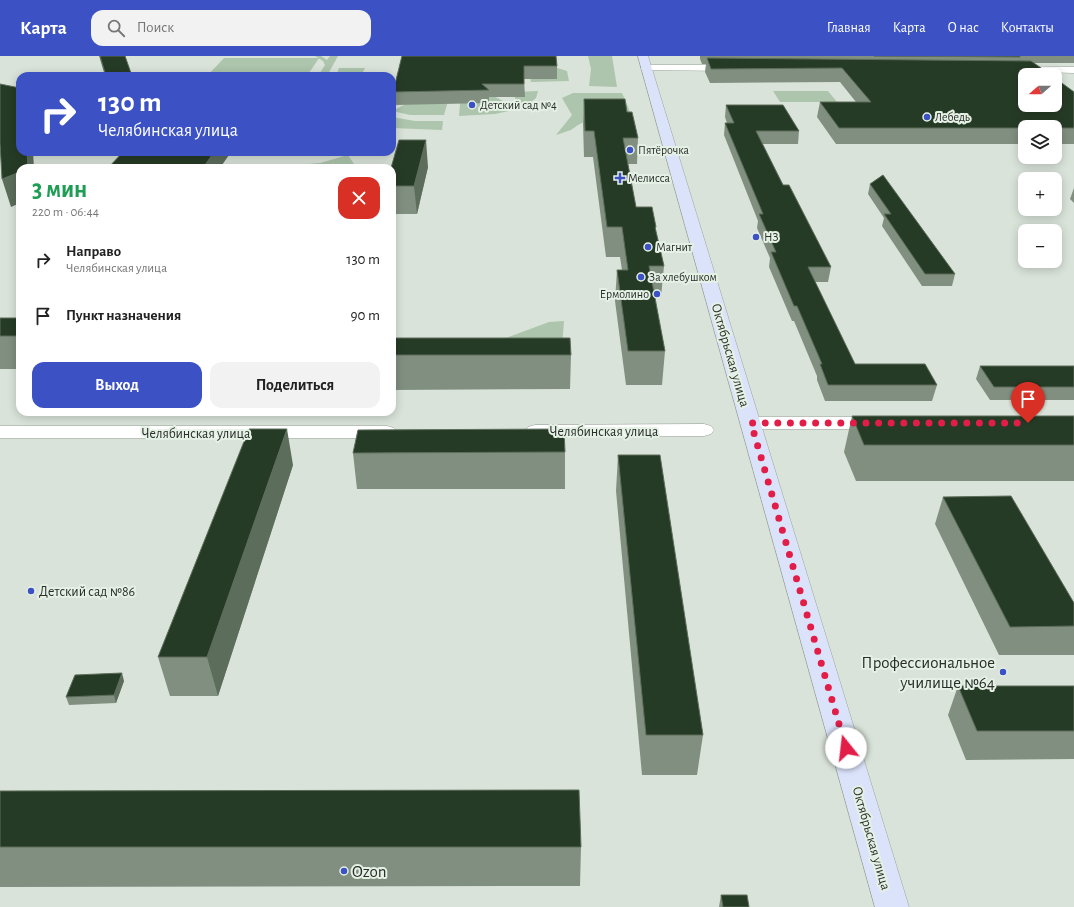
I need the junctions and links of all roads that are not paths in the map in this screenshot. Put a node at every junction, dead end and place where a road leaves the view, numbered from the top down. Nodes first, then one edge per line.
1 (643, 56) edge
2 (1044, 60) dead end
3 (646, 68) junction
4 (745, 68) edge
5 (1054, 68) edge
6 (1001, 69) edge
7 (1018, 69) edge
8 (1062, 70) edge
9 (1074, 70) edge
10 (1062, 74) edge
11 (1074, 83) edge
12 (751, 423) junction
13 (900, 423) edge
14 (704, 430) dead end
15 (0, 432) edge
16 (409, 432) edge
17 (513, 432) edge
18 (892, 907) edge

1 - 3 main road, Октябрьская улица
2 - 5 street
3 - 4 street
3 - 12 main road, Октябрьская улица
6 - 7 street
8 - 9 street
10 - 11 street
12 - 13 street
12 - 18 main road, Октябрьская улица
14 - 17 street, Челябинская улица
15 - 16 street, Челябинская улица

